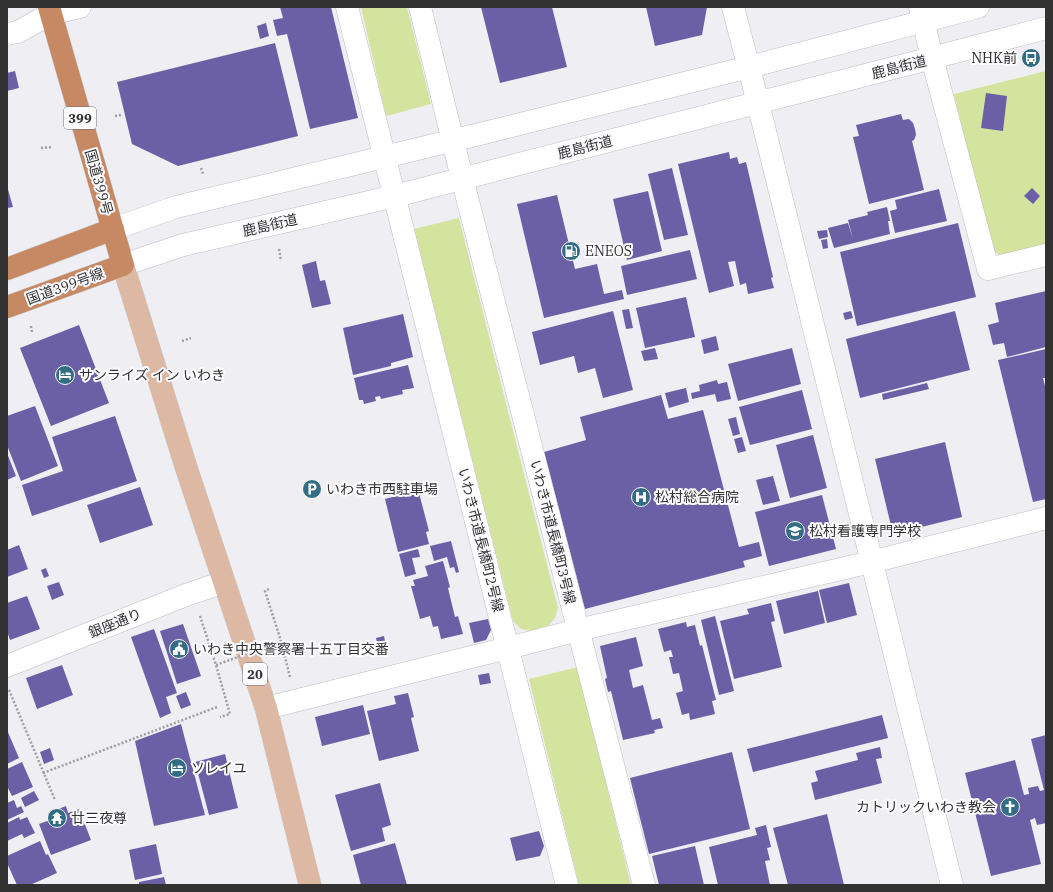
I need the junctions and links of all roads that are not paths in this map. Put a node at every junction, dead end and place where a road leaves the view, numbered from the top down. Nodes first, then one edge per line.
1 (80, 7) edge
2 (347, 7) edge
3 (420, 7) edge
4 (733, 7) edge
5 (978, 7) edge
6 (49, 10) edge
7 (922, 14) edge
8 (1046, 28) edge
9 (7, 34) edge
10 (932, 58) junction
11 (749, 67) junction
12 (758, 103) junction
13 (453, 141) junction
14 (385, 157) junction
15 (462, 178) junction
16 (395, 196) junction
17 (113, 229) junction
18 (1046, 255) edge
19 (123, 265) junction
20 (7, 269) edge
21 (7, 308) edge
22 (1046, 518) edge
23 (871, 562) junction
24 (224, 582) junction
25 (578, 630) junction
26 (508, 648) junction
27 (7, 666) edge
28 (266, 708) junction
29 (310, 885) edge
30 (567, 885) edge
31 (644, 885) edge
32 (952, 885) edge

1 - 6 street
2 - 14 street, いわき市道長橋町2号線
3 - 13 street, いわき市道長橋町3号線
4 - 11 street
5 - 7 street
6 - 9 street
6 - 17 highway, 国道399号 / 399
7 - 10 street
7 - 11 street
8 - 10 street, 鹿島街道
10 - 12 street, 鹿島街道
10 - 18 street
11 - 12 street
11 - 13 street
12 - 15 street, 鹿島街道
12 - 23 street
13 - 14 street
13 - 15 street, いわき市道長橋町3号線
14 - 16 street, いわき市道長橋町2号線
14 - 17 street
15 - 16 street, 鹿島街道
15 - 25 street, いわき市道長橋町3号線
16 - 19 street, 鹿島街道
16 - 26 street, いわき市道長橋町2号線
17 - 19 highway, 国道399号 / 399
17 - 20 highway
19 - 21 highway, 国道399号線
19 - 24 main road, 20
22 - 23 street
23 - 25 street
23 - 32 street
24 - 27 street, 銀座通り
24 - 28 main road, 20
25 - 26 street
25 - 31 street, いわき市道長橋町3号線
26 - 28 street
26 - 30 street, いわき市道長橋町2号線
28 - 29 main road, 20

